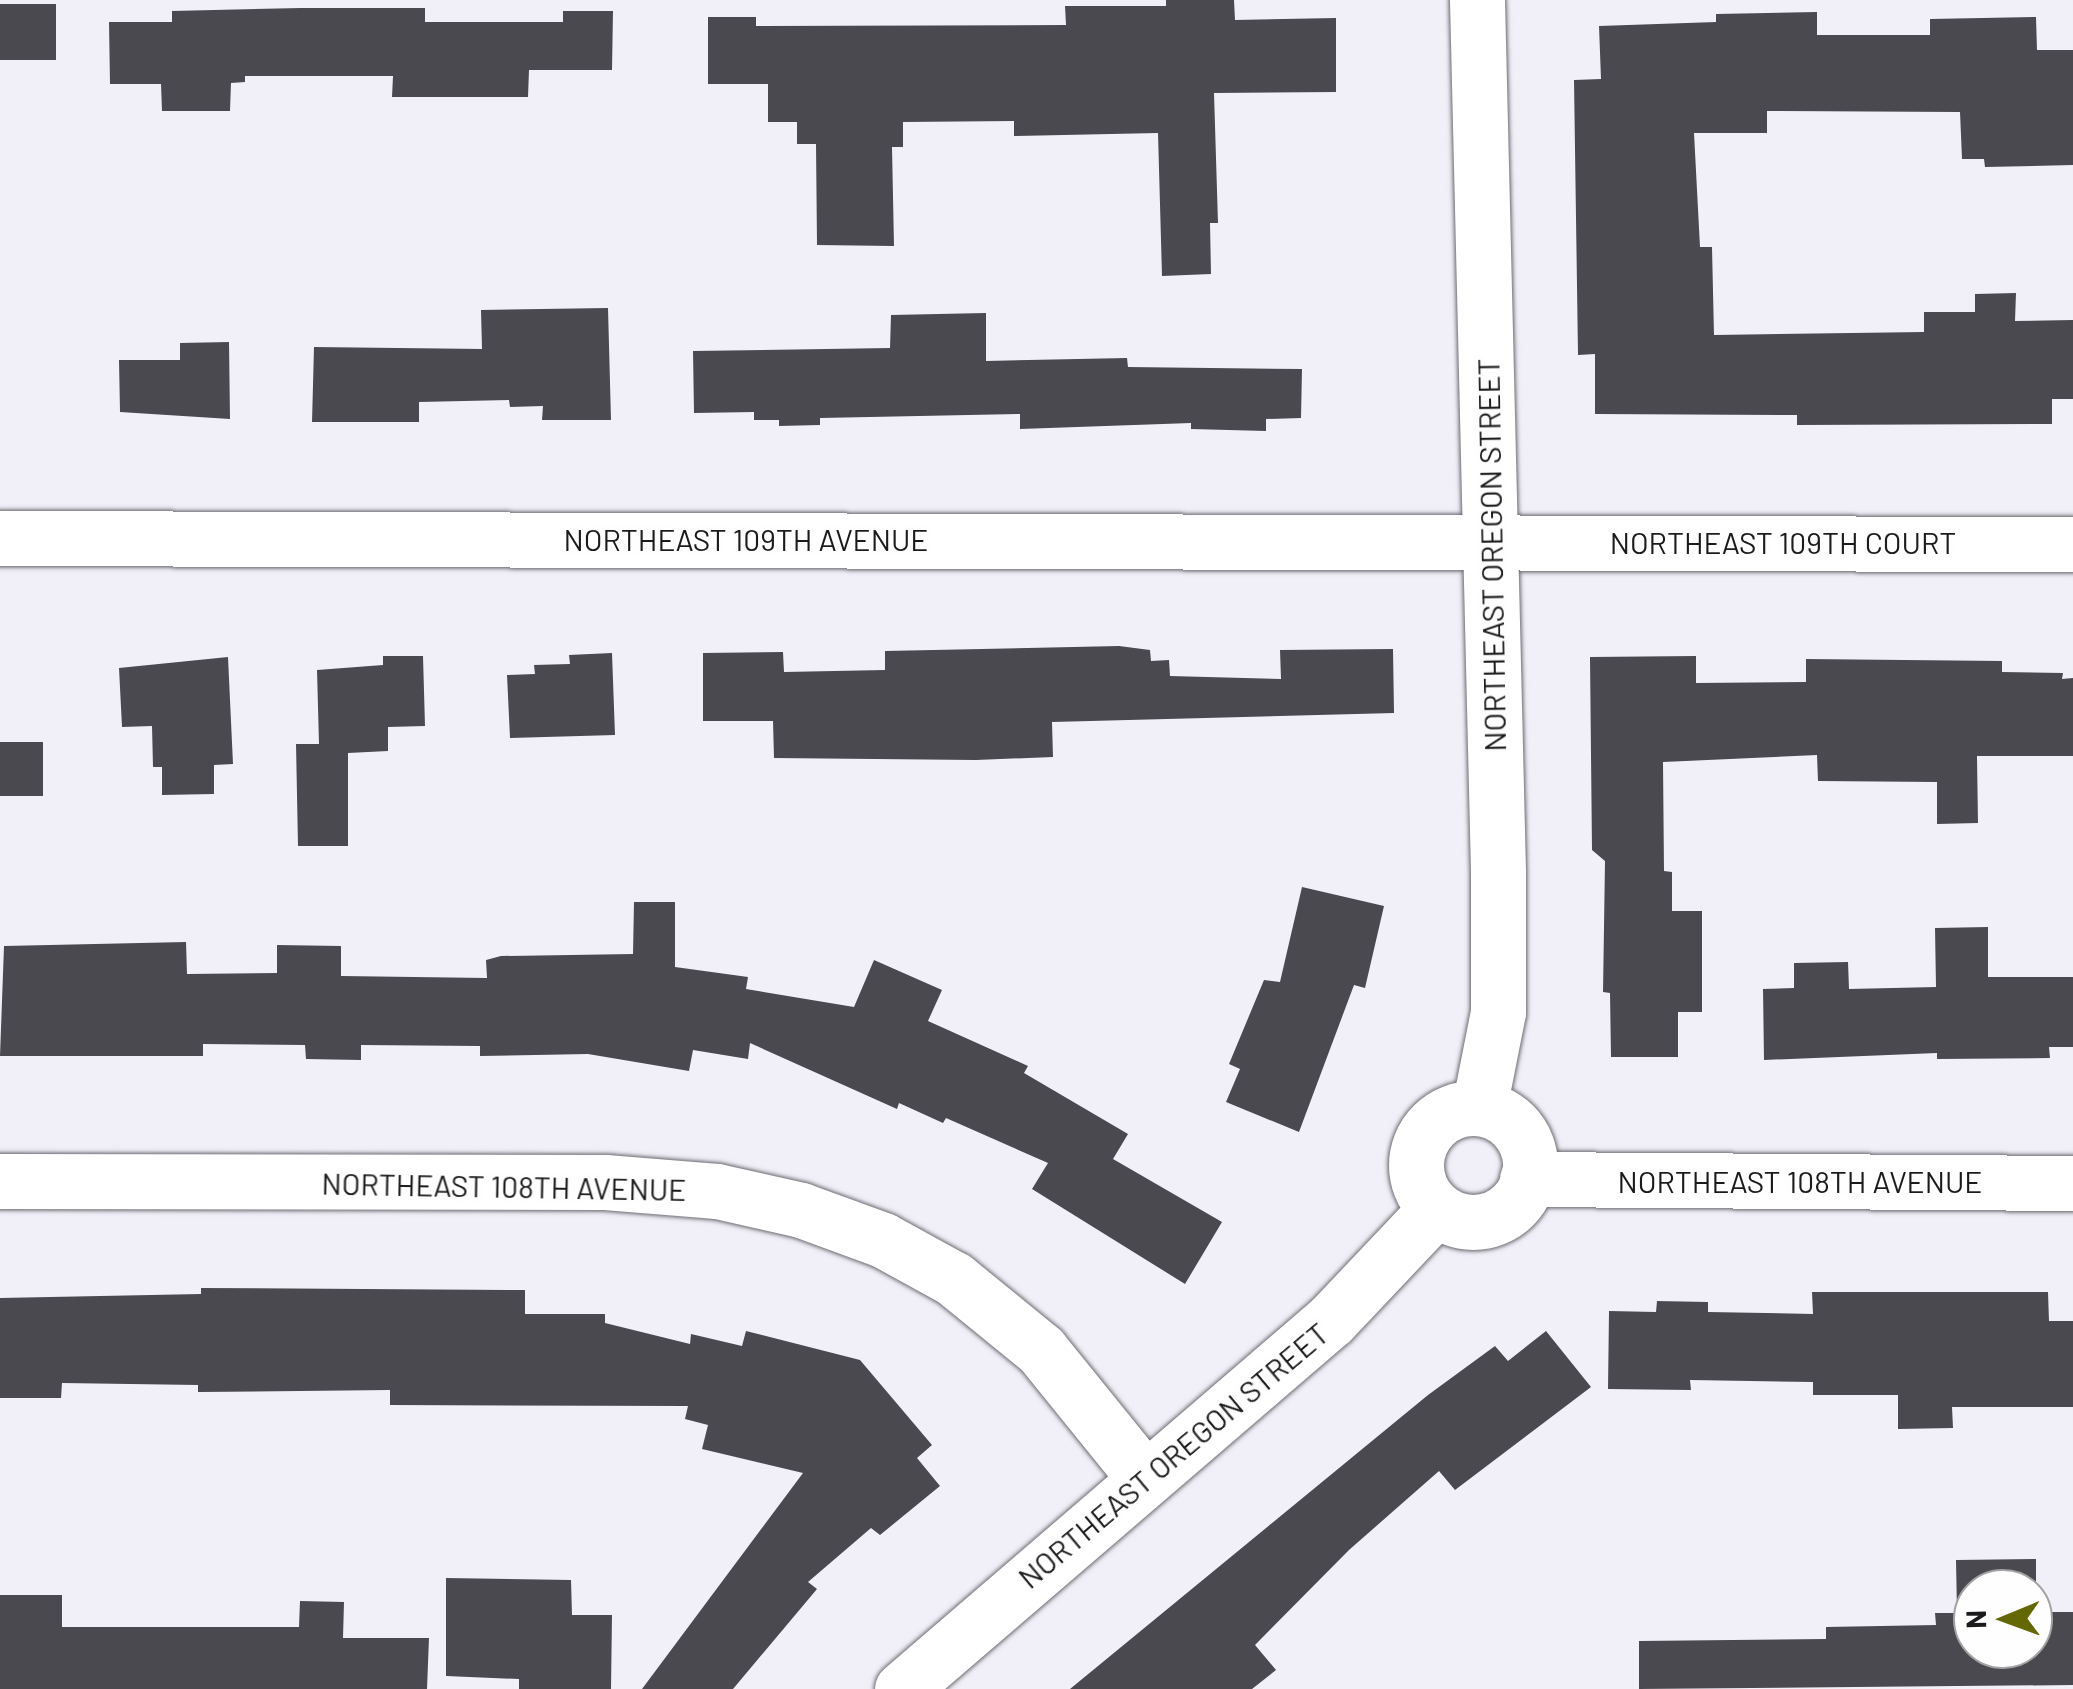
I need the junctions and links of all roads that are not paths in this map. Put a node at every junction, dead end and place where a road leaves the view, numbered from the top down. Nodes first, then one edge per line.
1 (1477, 0) edge
2 (0, 538) edge
3 (1493, 541) junction
4 (2073, 544) edge
5 (1479, 1108) junction
6 (1527, 1180) junction
7 (0, 1181) edge
8 (2073, 1183) edge
9 (1434, 1210) junction
10 (1144, 1477) junction
11 (902, 1689) edge

1 - 3 street, NORTHEAST OREGON STREET
2 - 3 street, NORTHEAST 109TH AVENUE
3 - 4 street, NORTHEAST 109TH COURT
3 - 5 street, NORTHEAST OREGON STREET
5 - 6 street
5 - 9 street
6 - 8 street, NORTHEAST 108TH AVENUE
6 - 9 street
7 - 10 street, NORTHEAST 108TH AVENUE
9 - 10 street, NORTHEAST OREGON STREET
10 - 11 street, NORTHEAST OREGON STREET

